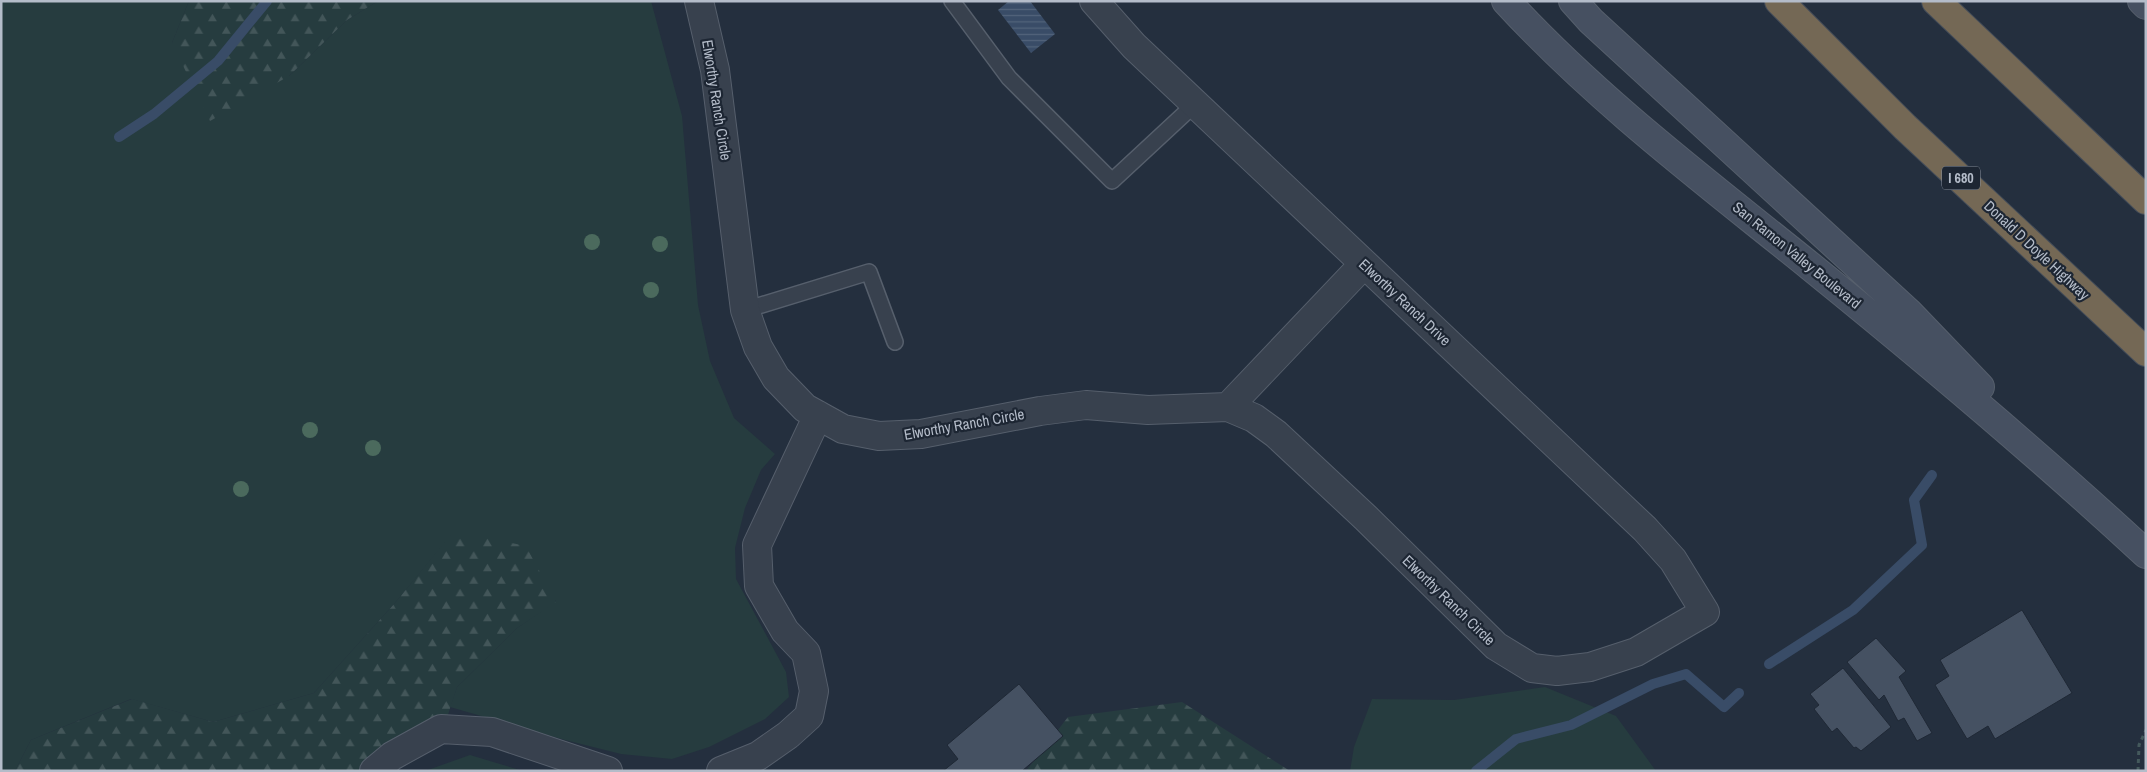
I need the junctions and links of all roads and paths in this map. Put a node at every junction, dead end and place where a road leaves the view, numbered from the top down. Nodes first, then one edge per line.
1 (699, 1) edge
2 (952, 1) edge
3 (1094, 1) edge
4 (1506, 1) edge
5 (1573, 1) edge
6 (1779, 1) edge
7 (1936, 1) edge
8 (2142, 1) edge
9 (2146, 4) edge
10 (1196, 104) junction
11 (2146, 200) edge
12 (1364, 264) junction
13 (745, 310) junction
14 (895, 342) dead end
15 (2146, 352) edge
16 (1228, 407) junction
17 (818, 416) junction
18 (2092, 505) junction
19 (2146, 554) edge
20 (1705, 612) joint
21 (2146, 730) edge
22 (374, 771) edge
23 (608, 771) edge
24 (721, 771) edge
25 (2138, 771) edge

1 - 13 street, Elworthy Ranch Circle
2 - 10 lane
3 - 10 street, Elworthy Ranch Drive
4 - 18 main road, San Ramon Valley Boulevard
5 - 18 main road, San Ramon Valley Boulevard
6 - 15 highway, Donald D Doyle Highway / I 680
7 - 11 highway
8 - 9 main road
10 - 12 street, Elworthy Ranch Drive
12 - 16 street
12 - 20 street, Elworthy Ranch Drive
13 - 14 lane
13 - 17 street, Elworthy Ranch Circle
16 - 17 street, Elworthy Ranch Circle
16 - 20 street, Elworthy Ranch Circle
17 - 24 street
18 - 19 main road, San Ramon Valley Boulevard
21 - 25 path
22 - 23 street

